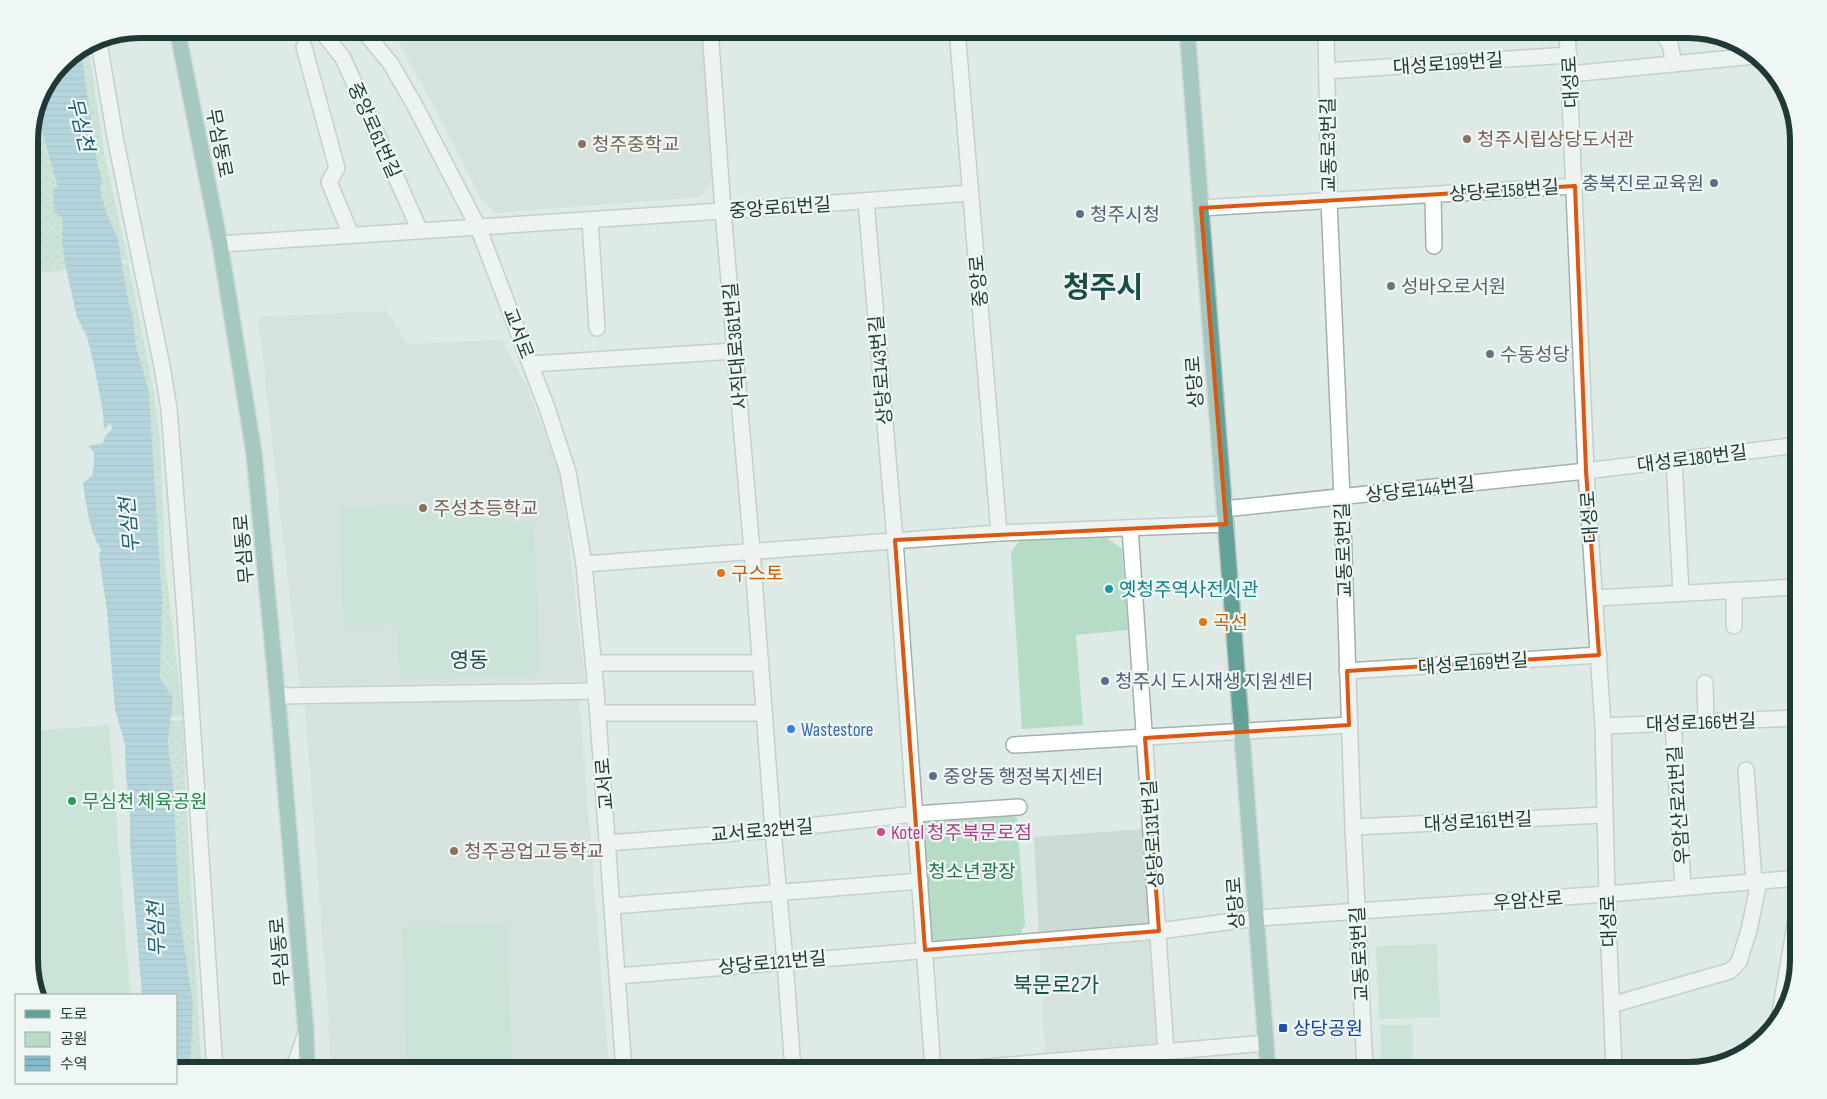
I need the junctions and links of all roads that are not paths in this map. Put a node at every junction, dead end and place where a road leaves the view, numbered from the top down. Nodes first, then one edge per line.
1 (180, 38) edge
2 (327, 38) edge
3 (370, 38) edge
4 (711, 38) edge
5 (958, 38) edge
6 (1188, 38) edge
7 (1326, 38) edge
8 (1568, 38) edge
9 (1666, 38) edge
10 (100, 46) edge
11 (304, 47) dead end
12 (1569, 55) junction
13 (1746, 57) edge
14 (1674, 64) junction
15 (1327, 71) junction
16 (1570, 74) junction
17 (1575, 186) junction
18 (970, 193) junction
19 (1433, 195) junction
20 (866, 201) junction
21 (1329, 202) junction
22 (1201, 208) junction
23 (723, 211) junction
24 (590, 220) junction
25 (478, 227) junction
26 (420, 231) junction
27 (351, 235) junction
28 (220, 244) junction
29 (1434, 246) dead end
30 (596, 328) dead end
31 (735, 351) junction
32 (531, 364) junction
33 (1789, 446) edge
34 (1674, 460) junction
35 (1586, 471) junction
36 (1342, 498) junction
37 (1225, 517) junction
38 (1130, 528) junction
39 (998, 533) junction
40 (895, 540) junction
41 (752, 551) junction
42 (584, 564) junction
43 (1790, 587) edge
44 (1734, 590) junction
45 (1681, 593) junction
46 (1595, 598) junction
47 (1734, 626) dead end
48 (1599, 656) junction
49 (594, 663) junction
50 (760, 663) junction
51 (1347, 671) junction
52 (1705, 683) dead end
53 (596, 691) junction
54 (277, 696) junction
55 (598, 713) junction
56 (764, 713) junction
57 (1790, 718) edge
58 (1706, 722) junction
59 (1673, 723) junction
60 (1349, 725) junction
61 (1603, 726) junction
62 (1242, 732) junction
63 (1145, 738) junction
64 (1014, 745) dead end
65 (1746, 770) dead end
66 (1019, 808) dead end
67 (915, 814) junction
68 (1604, 815) junction
69 (1353, 827) junction
70 (773, 830) junction
71 (608, 843) junction
72 (1790, 879) edge
73 (920, 881) junction
74 (1757, 882) junction
75 (1684, 887) junction
76 (779, 892) junction
77 (1607, 894) junction
78 (613, 906) junction
79 (1358, 912) junction
80 (1256, 918) junction
81 (1159, 931) junction
82 (925, 950) junction
83 (1790, 954) edge
84 (786, 961) junction
85 (618, 976) junction
86 (1783, 995) edge
87 (1611, 1005) junction
88 (306, 1032) junction
89 (1266, 1043) junction
90 (1166, 1051) junction
91 (214, 1062) edge
92 (296, 1062) edge
93 (307, 1062) edge
94 (623, 1062) edge
95 (792, 1062) edge
96 (932, 1062) edge
97 (1042, 1062) edge
98 (1267, 1062) edge
99 (1365, 1062) edge
100 (1614, 1062) edge

1 - 28 main road, 무심동로
2 - 26 street, 중앙로61번길
3 - 25 street, 교서로
4 - 23 street, 사직대로361번길
5 - 18 street, 중앙로
6 - 22 main road, 상당로
7 - 15 street, 교동로3번길
8 - 12 street, 대성로
9 - 14 street
10 - 91 street
11 - 27 street, 중앙로61번길
12 - 15 street, 대성로199번길
12 - 16 street, 대성로
13 - 14 street
14 - 16 street
15 - 21 street, 교동로3번길
16 - 17 street, 대성로
17 - 19 street, 상당로158번길
17 - 35 street, 대성로
18 - 20 street, 중앙로61번길
18 - 39 street, 중앙로
19 - 21 street, 상당로158번길
19 - 29 street, 상당로158번길
20 - 23 street, 중앙로61번길
20 - 40 street, 상당로143번길
21 - 22 street, 상당로158번길
21 - 36 street, 교동로3번길
22 - 37 main road, 상당로
23 - 24 street, 중앙로61번길
23 - 31 street, 사직대로361번길
24 - 25 street, 중앙로61번길
24 - 30 street
25 - 26 street, 중앙로61번길
25 - 32 street, 교서로
26 - 27 street, 중앙로61번길
27 - 28 street, 중앙로61번길
28 - 54 main road, 무심동로
31 - 32 street
31 - 41 street, 사직대로361번길
32 - 42 street, 교서로
33 - 34 street, 대성로180번길
34 - 35 street, 대성로180번길
34 - 45 street
35 - 36 street, 상당로144번길
35 - 46 street, 대성로
36 - 37 street, 상당로144번길
36 - 51 street, 교동로3번길
37 - 38 street
37 - 62 main road, 상당로
38 - 39 street
38 - 63 street, 상당로131번길
39 - 40 street
40 - 41 street
40 - 67 street, 상당로143번길
41 - 42 street
41 - 50 street, 사직대로361번길
42 - 49 street, 교서로
43 - 44 street
44 - 45 street
44 - 47 street
45 - 46 street
46 - 48 street, 대성로
48 - 51 street, 대성로169번길
48 - 61 street, 대성로
49 - 50 street
49 - 53 street, 교서로
50 - 56 street, 사직대로361번길
51 - 60 street, 교동로3번길
52 - 58 street
53 - 54 street
53 - 55 street, 교서로
54 - 88 main road, 무심동로
55 - 56 street
55 - 71 street, 교서로
56 - 70 street, 사직대로361번길
57 - 58 street, 대성로166번길
58 - 59 street, 대성로166번길
59 - 61 street, 대성로166번길
59 - 75 street, 우암산로21번길
60 - 62 street
60 - 69 street, 교동로3번길
61 - 68 street, 대성로
62 - 63 street
62 - 80 main road, 상당로
63 - 64 street
63 - 81 street, 상당로131번길
65 - 74 street
66 - 67 street, 교서로32번길
67 - 70 street, 교서로32번길
67 - 73 street
68 - 69 street, 대성로161번길
68 - 77 street, 대성로
69 - 79 street, 교동로3번길
70 - 71 street, 교서로32번길
70 - 76 street, 사직대로361번길
71 - 78 street, 교서로
72 - 74 street, 우암산로
73 - 76 street
73 - 82 street
74 - 75 street, 우암산로
74 - 87 street
75 - 77 street, 우암산로
76 - 78 street
76 - 84 street, 사직대로361번길
77 - 79 street, 우암산로
77 - 87 street, 대성로
78 - 85 street, 교서로
79 - 80 street, 우암산로
79 - 99 street, 교동로3번길
80 - 81 street, 상당로121번길
80 - 89 main road, 상당로
81 - 82 street, 상당로121번길
81 - 90 street
82 - 84 street, 상당로121번길
82 - 96 street
83 - 86 street
84 - 85 street, 상당로121번길
84 - 95 street, 사직대로361번길
85 - 94 street, 교서로
87 - 100 street, 대성로
88 - 92 street
88 - 93 main road, 무심동로
89 - 90 street
89 - 98 main road, 상당로
90 - 97 street

